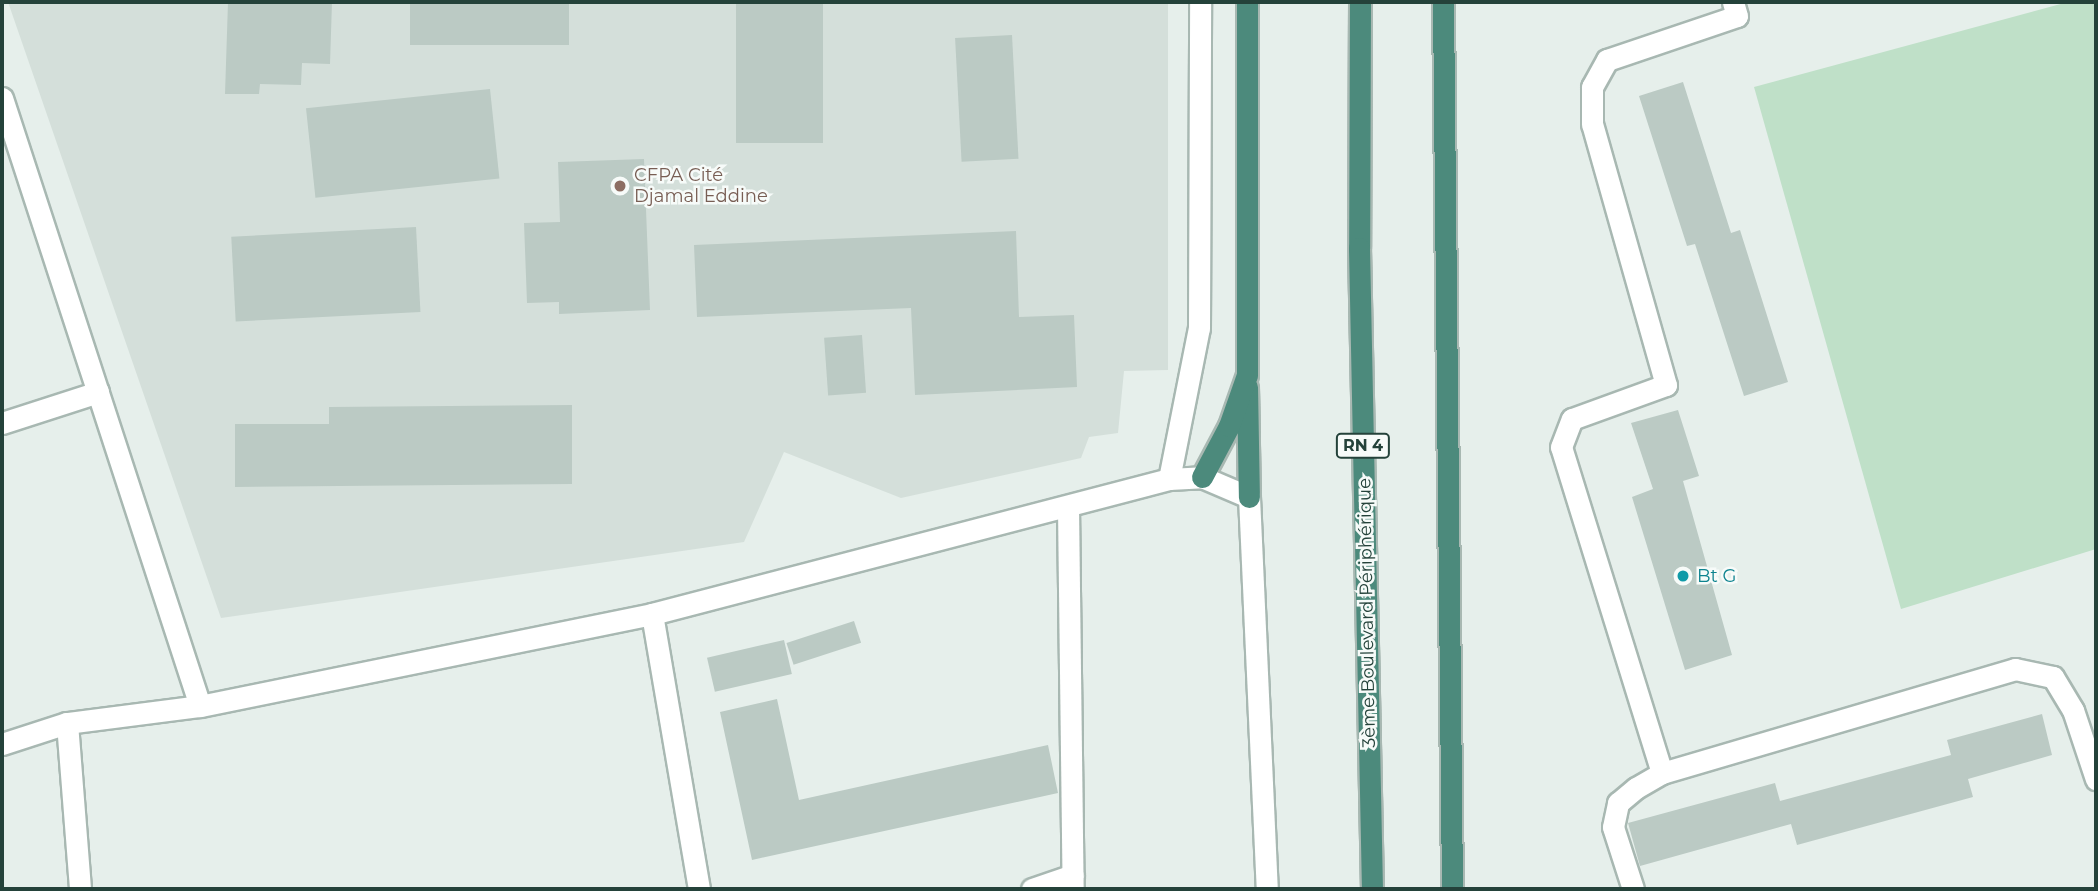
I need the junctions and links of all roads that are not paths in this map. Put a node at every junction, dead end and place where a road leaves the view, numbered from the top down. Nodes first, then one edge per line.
1 (1200, 2) edge
2 (1247, 2) edge
3 (1360, 2) edge
4 (1443, 2) edge
5 (1733, 2) edge
6 (2, 97) edge
7 (9, 141) edge
8 (1247, 375) junction
9 (98, 392) junction
10 (2, 423) edge
11 (1202, 477) junction
12 (1169, 479) junction
13 (1249, 497) junction
14 (1068, 507) junction
15 (652, 614) junction
16 (200, 706) junction
17 (67, 723) junction
18 (2, 744) edge
19 (1662, 773) junction
20 (2096, 779) edge
21 (1073, 882) edge
22 (80, 889) edge
23 (699, 889) edge
24 (1032, 889) edge
25 (1267, 889) edge
26 (1372, 889) edge
27 (1452, 889) edge
28 (1633, 889) edge

1 - 12 street
2 - 8 highway
3 - 26 highway, 3ème Boulevard Périphérique / RN 4
4 - 27 highway
5 - 19 street
6 - 7 street
7 - 9 street
8 - 11 highway
8 - 13 highway
9 - 10 street
9 - 16 street
11 - 12 street
11 - 13 street
12 - 14 street
13 - 25 street
14 - 15 street
14 - 21 street
15 - 16 street
15 - 23 street
16 - 17 street
17 - 18 street
17 - 22 street
19 - 20 street
19 - 28 street
21 - 24 street

